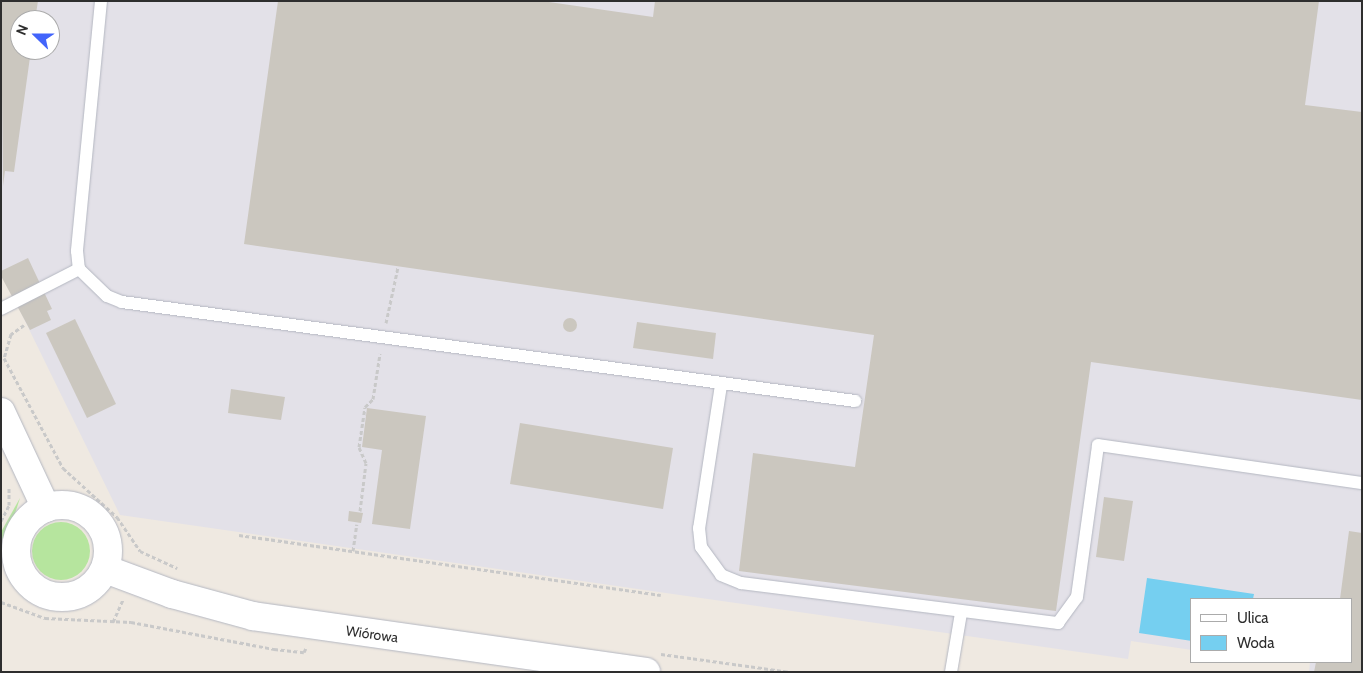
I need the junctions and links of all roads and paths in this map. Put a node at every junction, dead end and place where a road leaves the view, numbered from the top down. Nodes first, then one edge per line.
1 (101, 1) edge
2 (398, 267) dead end
3 (79, 269) junction
4 (1, 309) edge
5 (24, 325) dead end
6 (382, 338) junction
7 (721, 385) junction
8 (855, 401) dead end
9 (1, 412) edge
10 (1362, 483) edge
11 (9, 488) dead end
12 (46, 508) junction
13 (360, 511) dead end
14 (1, 521) edge
15 (357, 524) dead end
16 (239, 535) dead end
17 (353, 551) junction
18 (9, 562) edge
19 (105, 569) junction
20 (182, 570) dead end
21 (661, 595) dead end
22 (1, 602) edge
23 (961, 613) junction
24 (316, 626) junction
25 (650, 662) edge
26 (790, 672) edge
27 (951, 672) edge

1 - 3 lane
2 - 6 path
3 - 4 lane
3 - 6 lane
5 - 20 path
6 - 7 lane
6 - 13 path
7 - 8 lane
7 - 23 lane
9 - 12 street
10 - 23 lane
11 - 14 path
12 - 18 street
12 - 19 street
15 - 17 path
16 - 17 path
17 - 21 path
18 - 19 street
19 - 24 street, Wiórowa
22 - 24 path
23 - 27 lane
24 - 25 street, Wiórowa
25 - 26 path

